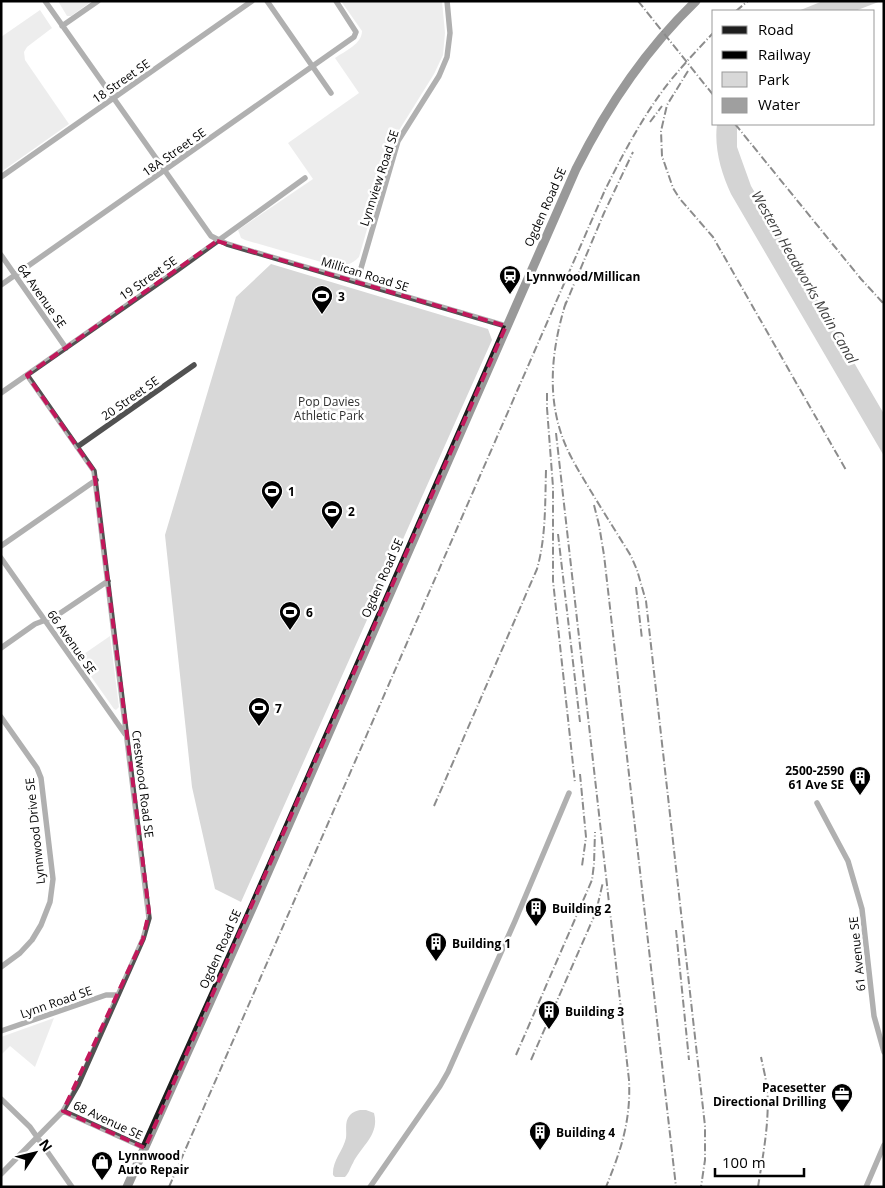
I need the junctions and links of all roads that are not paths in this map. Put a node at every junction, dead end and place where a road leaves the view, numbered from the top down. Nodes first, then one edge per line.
1 (45, 1) edge
2 (98, 1) edge
3 (252, 1) edge
4 (267, 1) edge
5 (336, 1) edge
6 (448, 1) edge
7 (696, 1) edge
8 (62, 26) junction
9 (312, 66) junction
10 (331, 93) dead end
11 (113, 98) junction
12 (164, 171) junction
13 (1, 177) edge
14 (305, 178) dead end
15 (217, 241) junction
16 (1, 255) edge
17 (16, 275) junction
18 (357, 282) junction
19 (1, 285) edge
20 (506, 326) junction
21 (66, 348) junction
22 (194, 365) dead end
23 (27, 375) junction
24 (1, 393) edge
25 (78, 447) junction
26 (96, 480) junction
27 (1, 546) edge
28 (1, 558) edge
29 (108, 581) junction
30 (45, 621) junction
31 (1, 648) edge
32 (1, 717) edge
33 (127, 736) junction
34 (569, 793) dead end
35 (817, 802) dead end
36 (1, 967) edge
37 (117, 995) junction
38 (1, 1031) edge
39 (884, 1052) edge
40 (1, 1099) edge
41 (62, 1111) junction
42 (37, 1136) junction
43 (884, 1145) edge
44 (145, 1148) junction
45 (1, 1174) edge
46 (72, 1187) edge
47 (127, 1187) edge
48 (370, 1187) edge
49 (866, 1187) edge

1 - 8 street
2 - 8 street
3 - 11 street, 18 Street SE
4 - 9 street
5 - 9 street, 18A Street SE
6 - 18 street, Lynnview Road SE
7 - 20 street, Ogden Road SE
8 - 11 street
9 - 10 street
9 - 12 street, 18A Street SE
11 - 12 street
11 - 13 street, 18 Street SE
12 - 15 street
12 - 17 street, 18A Street SE
14 - 15 street, 19 Street SE
15 - 18 street, Millican Road SE
15 - 21 street, 19 Street SE
16 - 17 street, 64 Avenue SE
17 - 19 street, 18A Street SE
17 - 21 street, 64 Avenue SE
18 - 20 street, Millican Road SE
20 - 44 street, Ogden Road SE
21 - 23 street, 19 Street SE
22 - 25 street, 20 Street SE
23 - 24 street, 19 Street SE
23 - 25 street, Crestwood Road SE
25 - 26 street, Crestwood Road SE
26 - 27 street
26 - 29 street, Crestwood Road SE
28 - 30 street, 66 Avenue SE
29 - 30 street
29 - 33 street, Crestwood Road SE
30 - 31 street
30 - 33 street, 66 Avenue SE
32 - 36 street, Lynnwood Drive SE
33 - 37 street, Crestwood Road SE
34 - 48 street
35 - 39 street, 61 Avenue SE
37 - 38 street, Lynn Road SE
37 - 41 street, Crestwood Road SE
40 - 42 street
41 - 42 street, Crestwood Road SE
41 - 44 street, 68 Avenue SE
42 - 45 street, Crestwood Road SE
42 - 46 street
43 - 49 street
44 - 47 street, Ogden Road SE

